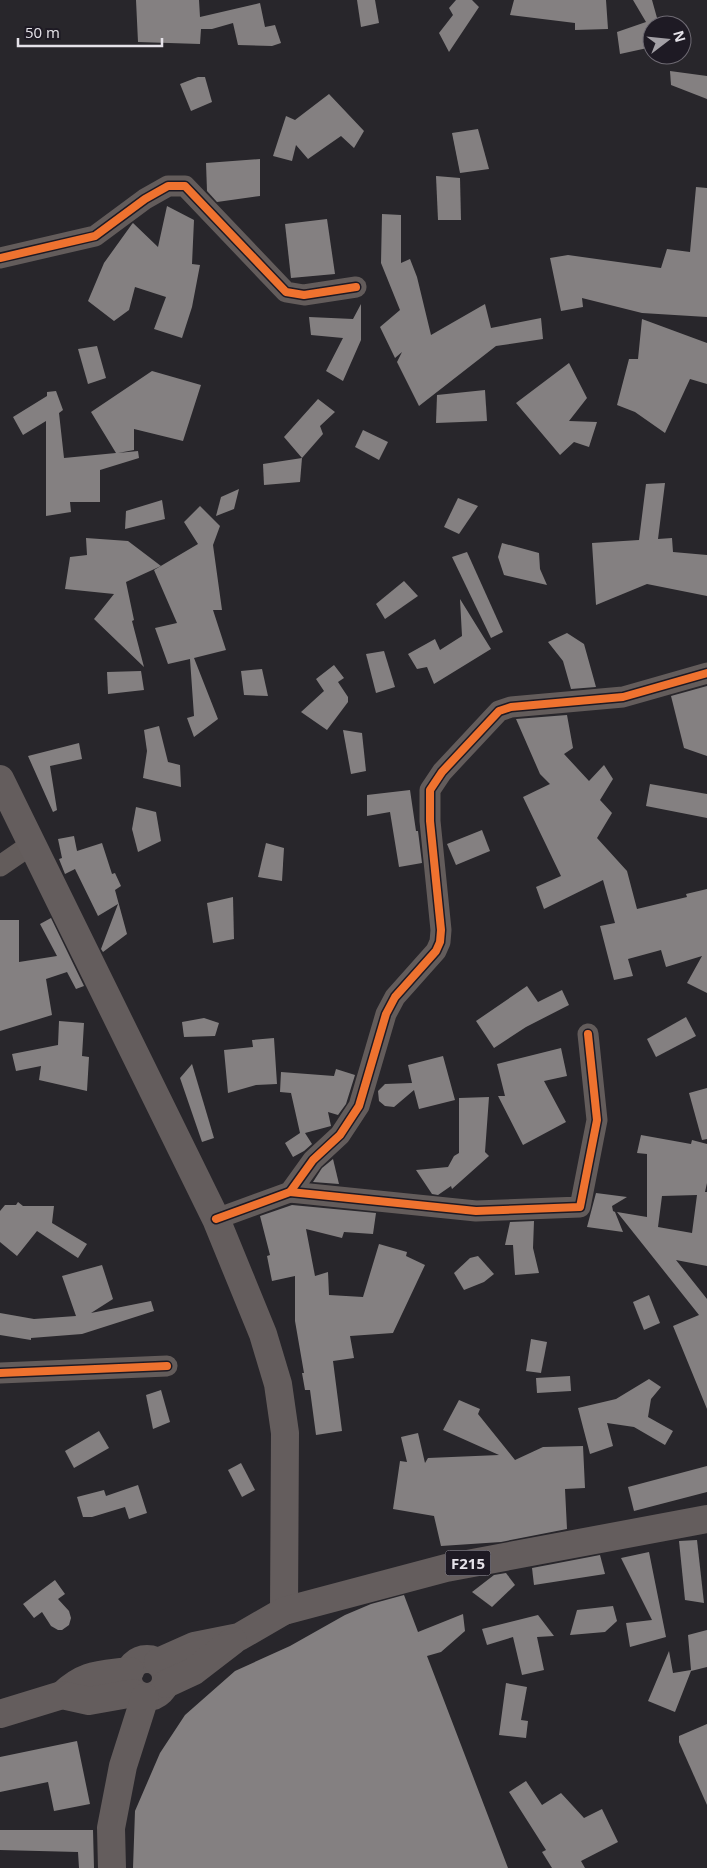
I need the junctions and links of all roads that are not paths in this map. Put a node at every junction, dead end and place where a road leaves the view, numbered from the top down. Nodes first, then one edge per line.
1 (0, 258) edge
2 (356, 287) dead end
3 (707, 673) edge
4 (0, 779) edge
5 (32, 844) junction
6 (0, 866) edge
7 (588, 1034) dead end
8 (290, 1192) junction
9 (216, 1219) junction
10 (167, 1366) dead end
11 (0, 1373) edge
12 (707, 1519) edge
13 (284, 1612) junction
14 (147, 1681) junction
15 (0, 1714) edge
16 (112, 1868) edge

1 - 2 street
3 - 8 street
4 - 5 main road
5 - 6 street
5 - 9 main road
7 - 8 street
8 - 9 street
9 - 13 main road
10 - 11 street
12 - 13 main road, F215
13 - 14 main road, F215
14 - 15 main road, F215
14 - 16 main road

